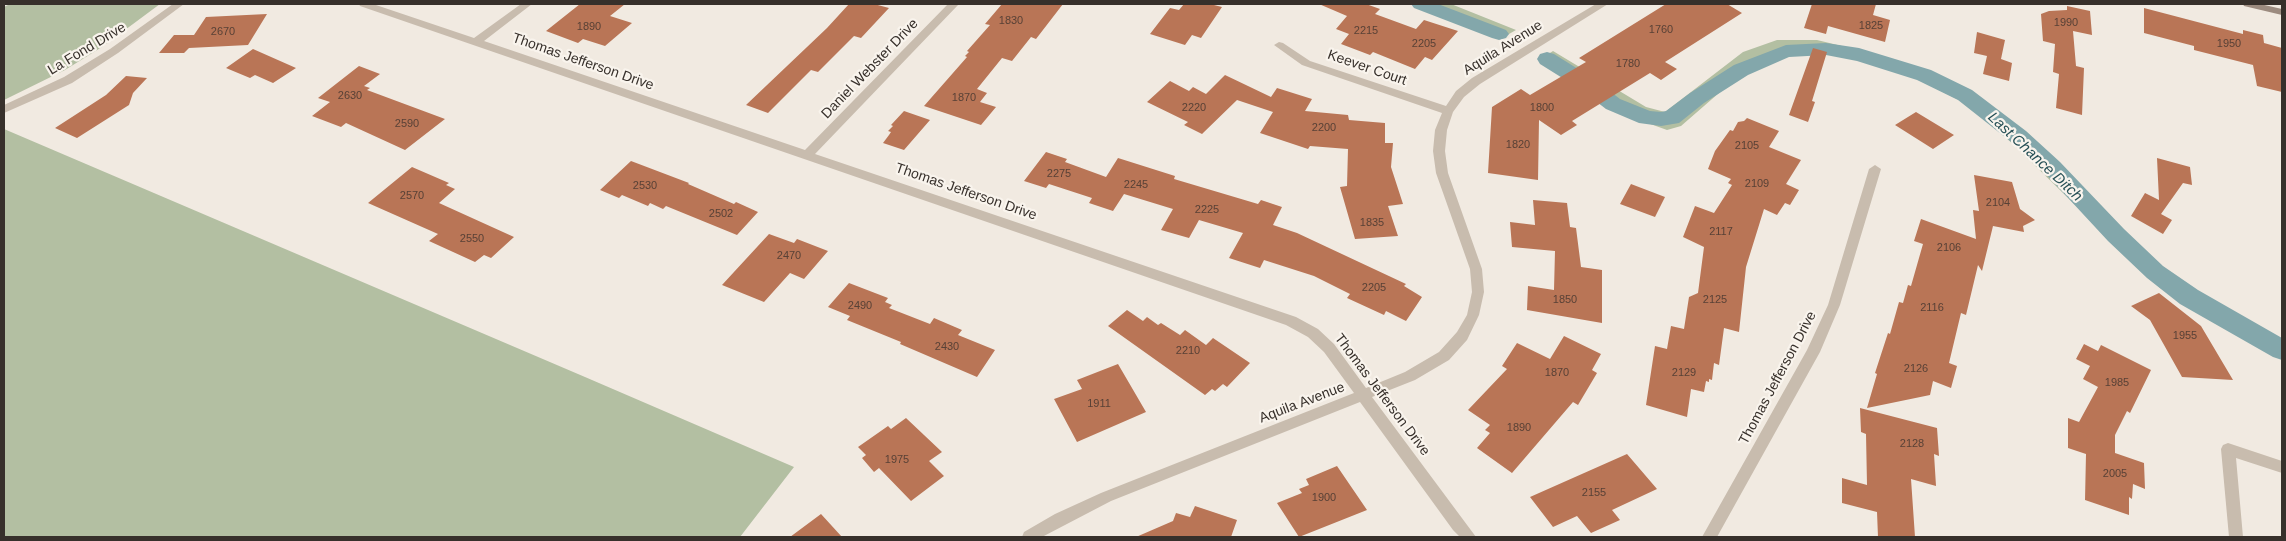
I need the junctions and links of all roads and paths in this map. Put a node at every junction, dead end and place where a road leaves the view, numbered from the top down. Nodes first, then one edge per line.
1 (179, 4) edge
2 (364, 4) edge
3 (527, 4) edge
4 (954, 4) edge
5 (1603, 4) edge
6 (2248, 4) edge
7 (2282, 12) edge
8 (476, 42) junction
9 (1279, 45) dead end
10 (4, 109) edge
11 (1448, 112) junction
12 (807, 155) junction
13 (1875, 169) dead end
14 (1364, 395) junction
15 (2282, 466) edge
16 (1029, 537) edge
17 (1469, 537) edge
18 (1709, 537) edge
19 (2236, 537) edge

1 - 10 street, La Fond Drive
2 - 8 street, Thomas Jefferson Drive
3 - 8 street
4 - 12 street, Daniel Webster Drive
5 - 11 street, Aquila Avenue
6 - 7 main road
8 - 12 street, Thomas Jefferson Drive
9 - 11 street, Keever Court
11 - 14 street, Aquila Avenue
12 - 14 street, Thomas Jefferson Drive
13 - 18 street, Thomas Jefferson Drive
14 - 16 street, Aquila Avenue
14 - 17 street, Thomas Jefferson Drive
15 - 19 street

